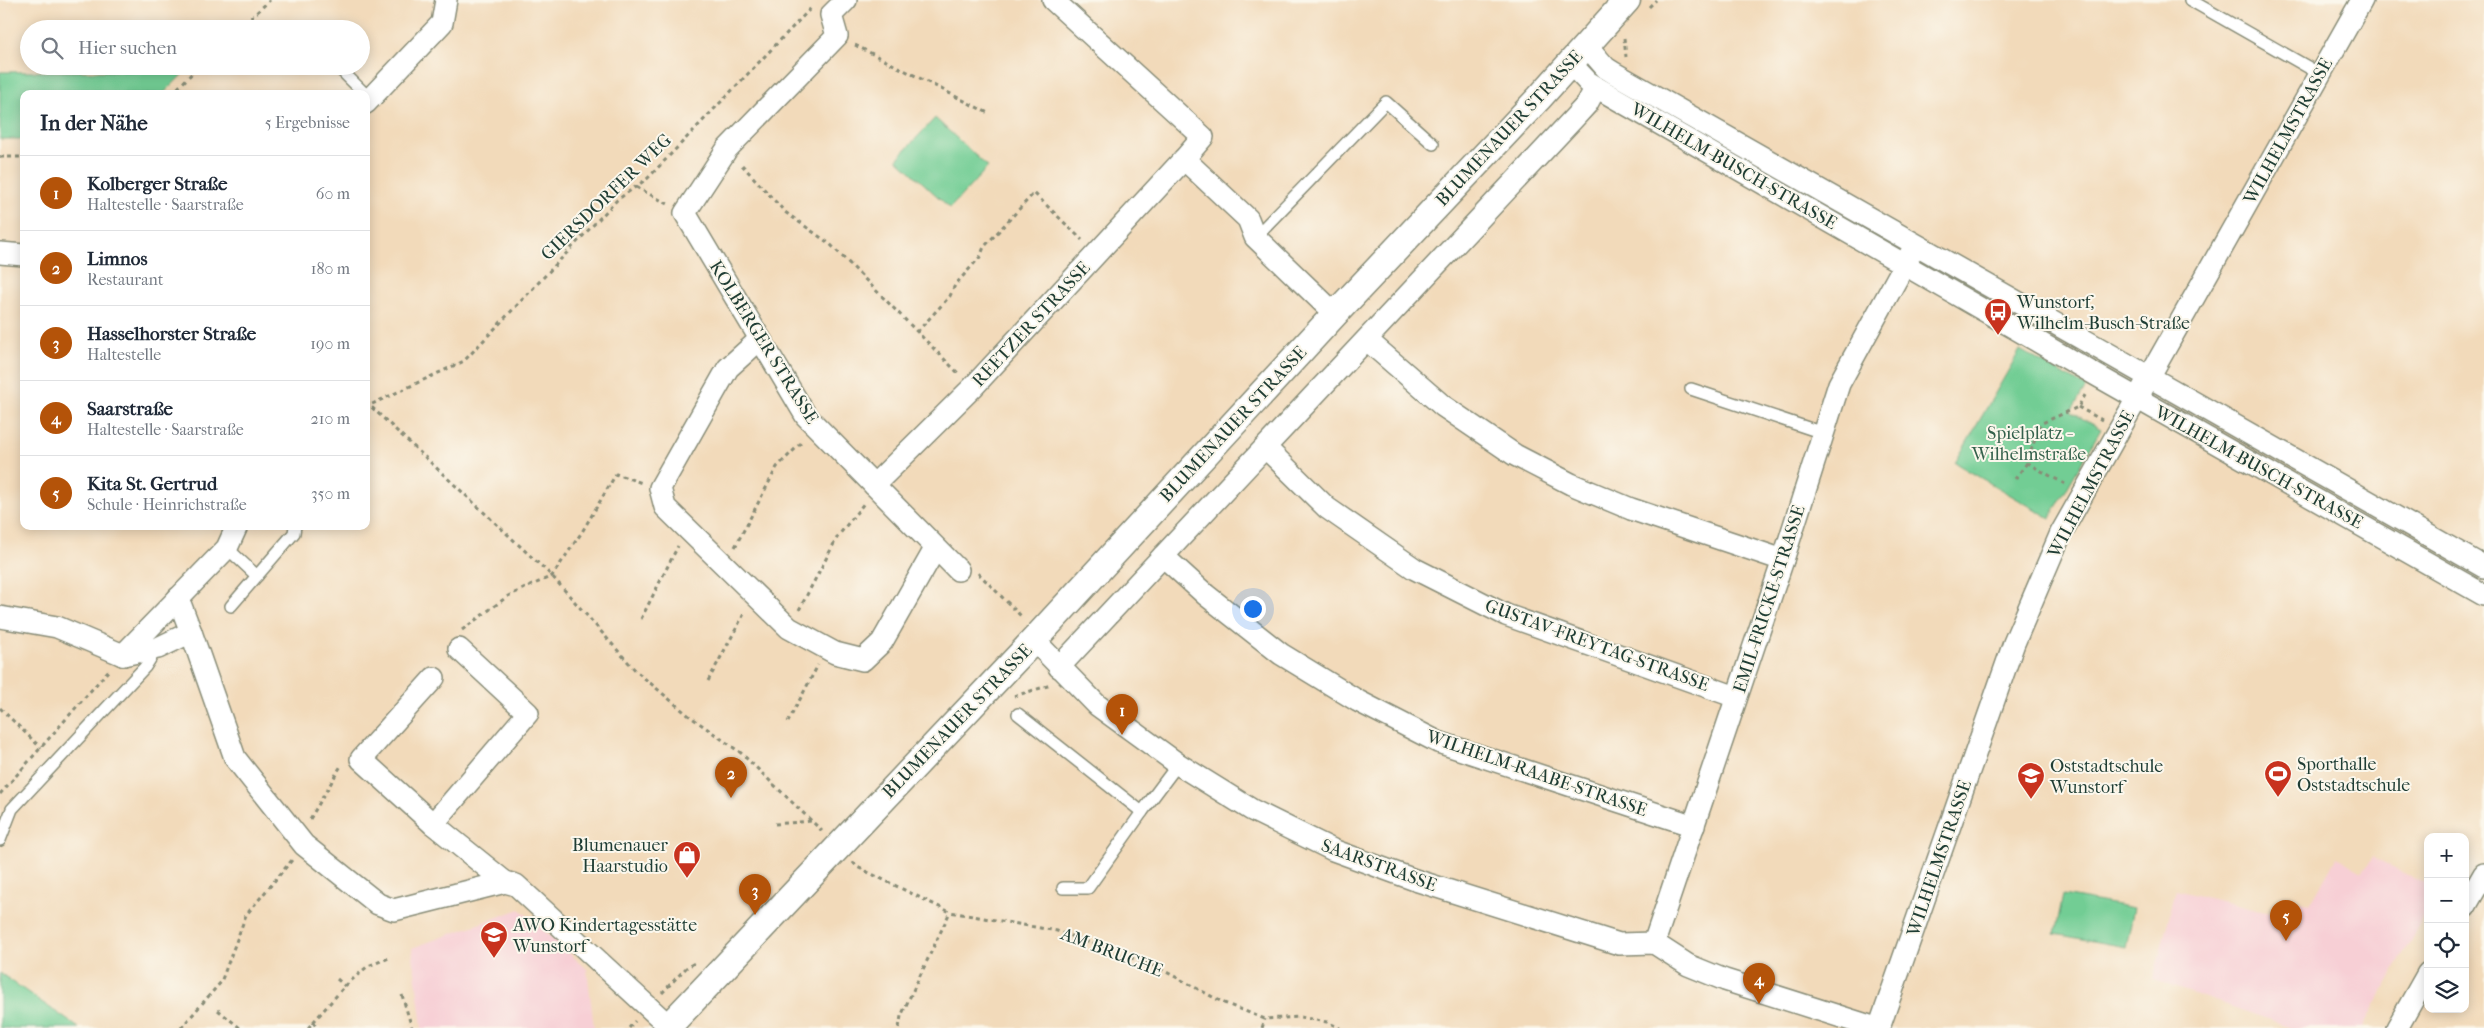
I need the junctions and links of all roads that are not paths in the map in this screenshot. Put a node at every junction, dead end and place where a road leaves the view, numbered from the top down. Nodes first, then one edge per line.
1 (446, 0) edge
2 (846, 0) edge
3 (1053, 0) edge
4 (1627, 0) edge
5 (2190, 0) edge
6 (2362, 0) edge
7 (1578, 54) junction
8 (2320, 74) junction
9 (345, 75) edge
10 (1596, 87) junction
11 (360, 90) edge
12 (370, 95) edge
13 (1433, 144) dead end
14 (1184, 159) junction
15 (1255, 237) junction
16 (1916, 245) junction
17 (0, 253) edge
18 (20, 255) edge
19 (1904, 264) junction
20 (1334, 314) junction
21 (759, 340) junction
22 (1367, 340) junction
23 (2150, 378) junction
24 (1691, 389) dead end
25 (2137, 399) junction
26 (1823, 433) junction
27 (1266, 449) junction
28 (875, 486) junction
29 (235, 530) edge
30 (294, 530) edge
31 (227, 548) junction
32 (935, 548) junction
33 (1163, 556) junction
34 (1783, 560) junction
35 (2484, 567) edge
36 (958, 570) road end
37 (257, 576) junction
38 (2484, 595) edge
39 (178, 598) junction
40 (230, 606) dead end
41 (0, 617) edge
42 (191, 632) junction
43 (1034, 640) junction
44 (457, 642) road end
45 (158, 648) junction
46 (123, 655) junction
47 (1059, 667) junction
48 (434, 678) dead end
49 (1736, 697) junction
50 (1018, 714) dead end
51 (1178, 764) junction
52 (1142, 812) junction
53 (433, 824) junction
54 (1694, 826) junction
55 (0, 840) edge
56 (2484, 874) edge
57 (505, 882) junction
58 (1063, 888) dead end
59 (2469, 900) edge
60 (1654, 943) junction
61 (2424, 980) edge
62 (675, 1025) edge
63 (1878, 1028) edge
64 (2397, 1028) edge

1 - 12 street
2 - 21 street, KOLBERGER STRASSE
3 - 14 street, REETZER STRASSE
4 - 7 street, BLUMENAUER STRASSE
5 - 8 lane
6 - 8 street, WILHELMSTRASSE
7 - 10 street, WILHELM-BUSCH-STRASSE
7 - 16 street, WILHELM-BUSCH-STRASSE
7 - 20 street, BLUMENAUER STRASSE
8 - 23 street, WILHELMSTRASSE
9 - 11 lane
10 - 19 street, WILHELM-BUSCH-STRASSE
10 - 22 street, BLUMENAUER STRASSE
13 - 15 lane
14 - 15 street
14 - 28 street, REETZER STRASSE
15 - 20 street
16 - 19 street
16 - 23 street, WILHELM-BUSCH-STRASSE
17 - 18 street
19 - 25 street, WILHELM-BUSCH-STRASSE
19 - 26 street, EMIL-FRICKE-STRASSE
20 - 43 street, BLUMENAUER STRASSE
21 - 28 street, KOLBERGER STRASSE
21 - 32 street
22 - 27 street, BLUMENAUER STRASSE
22 - 34 street
23 - 25 street, WILHELMSTRASSE
23 - 35 street, WILHELM-BUSCH-STRASSE
24 - 26 lane
25 - 38 street, WILHELM-BUSCH-STRASSE
25 - 63 street, WILHELMSTRASSE
26 - 34 street, EMIL-FRICKE-STRASSE
27 - 33 street, BLUMENAUER STRASSE
27 - 49 street, GUSTAV-FREYTAG-STRASSE
28 - 32 street, KOLBERGER STRASSE
29 - 31 street
30 - 37 lane
31 - 37 lane
31 - 39 street
32 - 36 street, KOLBERGER STRASSE
33 - 47 street, BLUMENAUER STRASSE
33 - 54 street, WILHELM-RAABE-STRASSE
34 - 49 street, EMIL-FRICKE-STRASSE
37 - 40 lane
39 - 42 street
39 - 46 street
41 - 46 street
42 - 45 street
42 - 57 street
43 - 47 street, SAARSTRASSE
43 - 62 street, BLUMENAUER STRASSE
44 - 53 street
45 - 46 street
45 - 55 lane
47 - 51 street, SAARSTRASSE
48 - 53 street
49 - 54 street, EMIL-FRICKE-STRASSE
50 - 52 lane
51 - 52 lane
51 - 60 street, SAARSTRASSE
52 - 58 lane
53 - 57 street
54 - 60 street, EMIL-FRICKE-STRASSE
56 - 59 street
57 - 62 street
60 - 63 street
61 - 64 street

